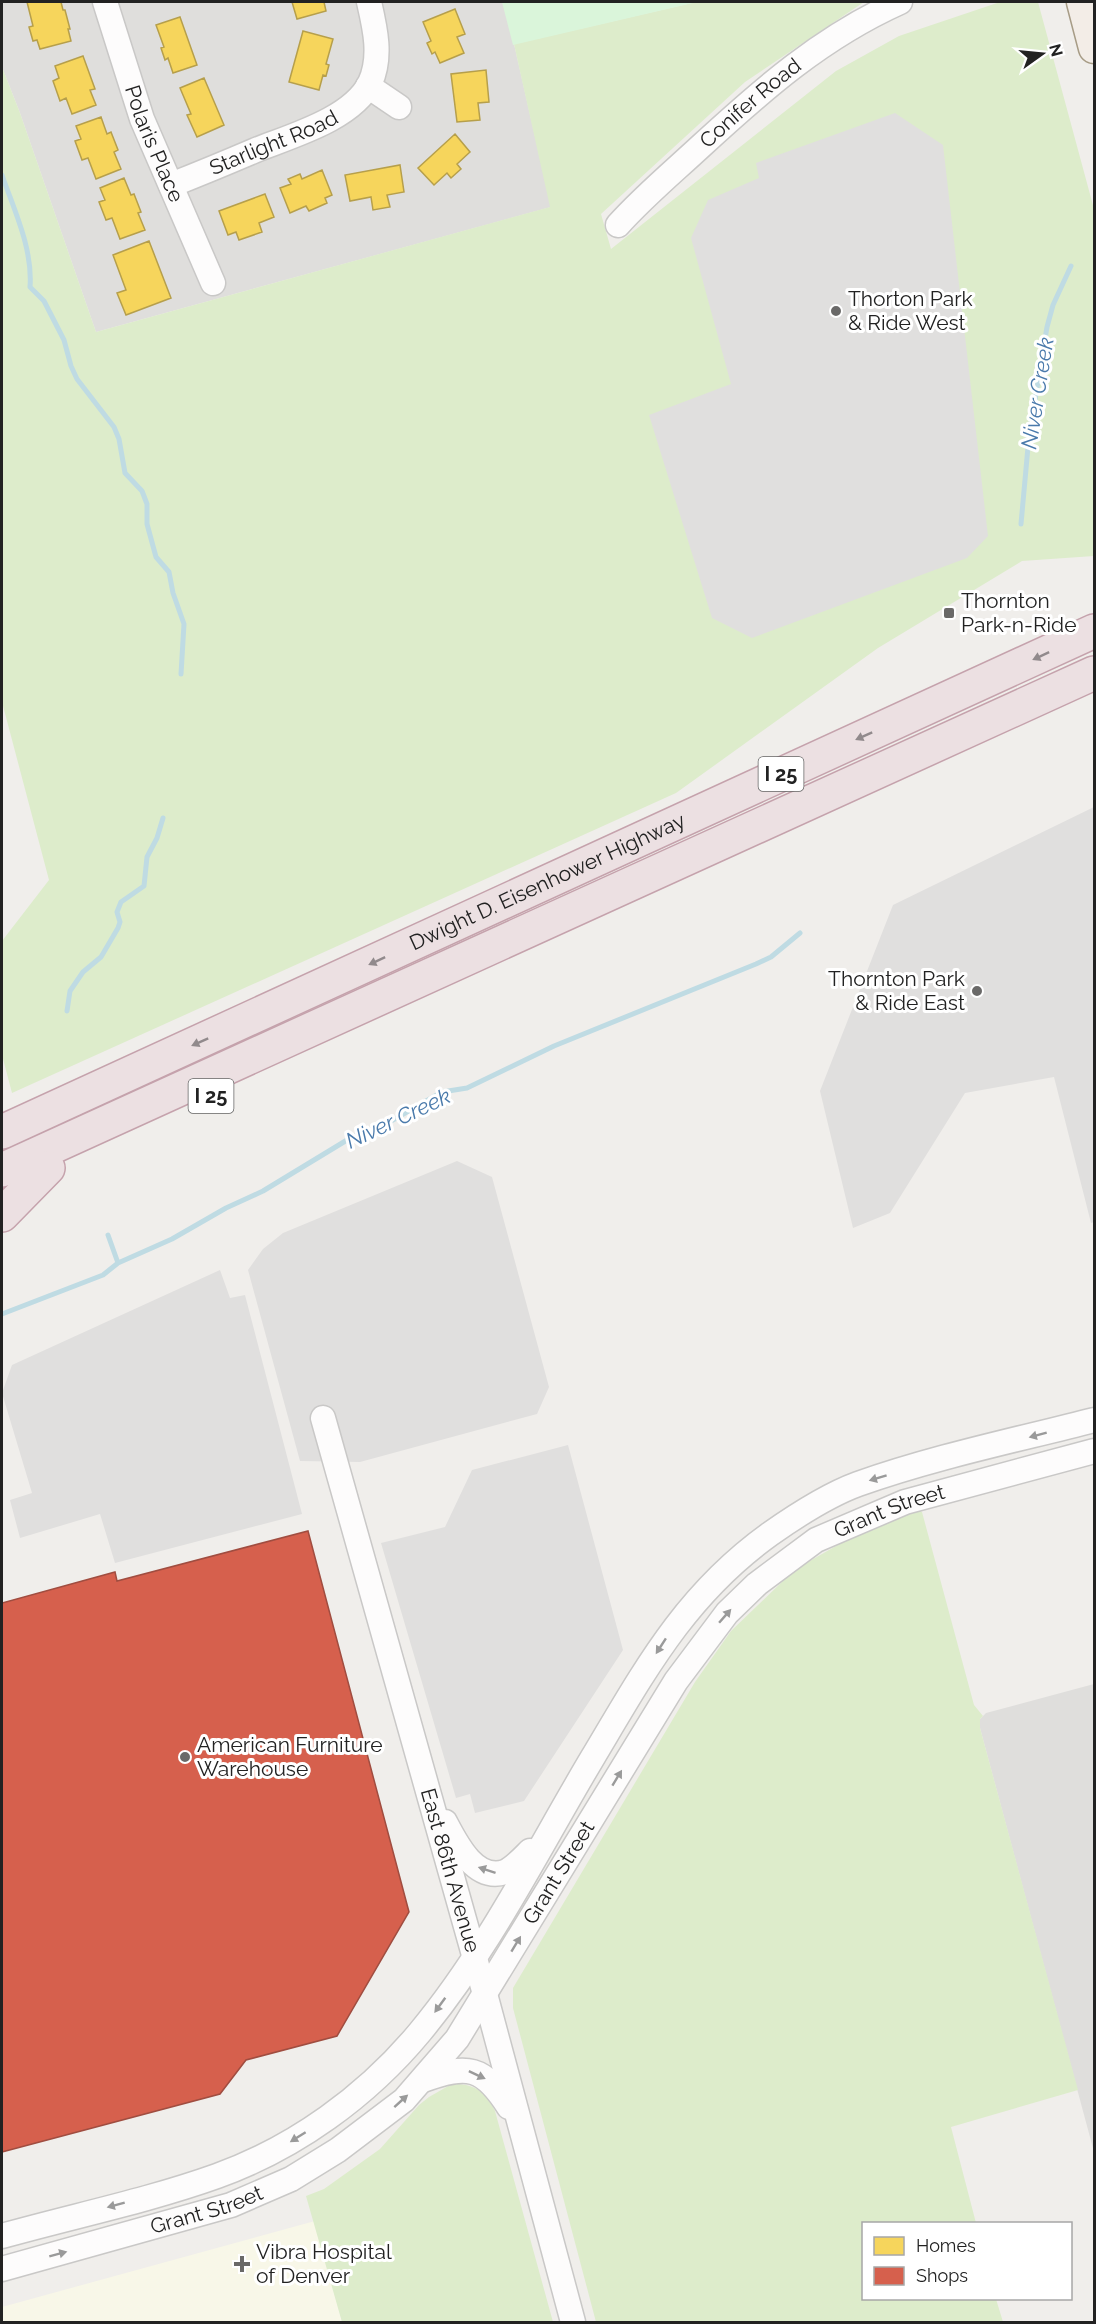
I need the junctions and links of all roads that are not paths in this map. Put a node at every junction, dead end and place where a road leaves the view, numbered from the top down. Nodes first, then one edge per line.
1 (105, 2) edge
2 (369, 2) edge
3 (900, 2) edge
4 (1082, 2) edge
5 (1095, 48) edge
6 (368, 86) junction
7 (399, 107) dead end
8 (171, 185) junction
9 (618, 225) dead end
10 (213, 284) dead end
11 (1095, 631) edge
12 (1095, 674) edge
13 (1095, 696) edge
14 (62, 1104) junction
15 (2, 1126) edge
16 (2, 1132) edge
17 (48, 1168) junction
18 (2, 1170) edge
19 (2, 1190) edge
20 (2, 1215) edge
21 (323, 1418) dead end
22 (1095, 1420) edge
23 (1095, 1451) edge
24 (427, 1788) junction
25 (549, 1831) junction
26 (474, 1958) junction
27 (485, 1994) junction
28 (421, 2081) junction
29 (519, 2124) junction
30 (2, 2236) edge
31 (2, 2269) edge
32 (573, 2322) edge

1 - 8 street, Polaris Place
2 - 6 street, Starlight Road
3 - 9 street, Conifer Road
4 - 5 main road
6 - 7 street
6 - 8 street, Starlight Road
8 - 10 street, Polaris Place
11 -> 14 highway, Dwight D. Eisenhower Highway / I 25
12 - 18 highway
13 - 17 highway, I 25
14 - 15 highway
14 - 16 highway, Dwight D. Eisenhower Highway / I 25
17 - 19 highway, I 25
17 - 20 highway
21 - 24 street, East 86th Avenue
22 -> 25 street, Grant Street
27 -> 23 street, Grant Street
25 -> 24 street
24 - 26 street, East 86th Avenue
25 - 26 street, Grant Street
26 - 27 street, East 86th Avenue
26 -> 30 street, Grant Street
27 - 28 street, Grant Street
27 - 29 street, East 86th Avenue
28 -> 29 street
31 -> 28 street, Grant Street
29 - 32 street, East 86th Avenue

